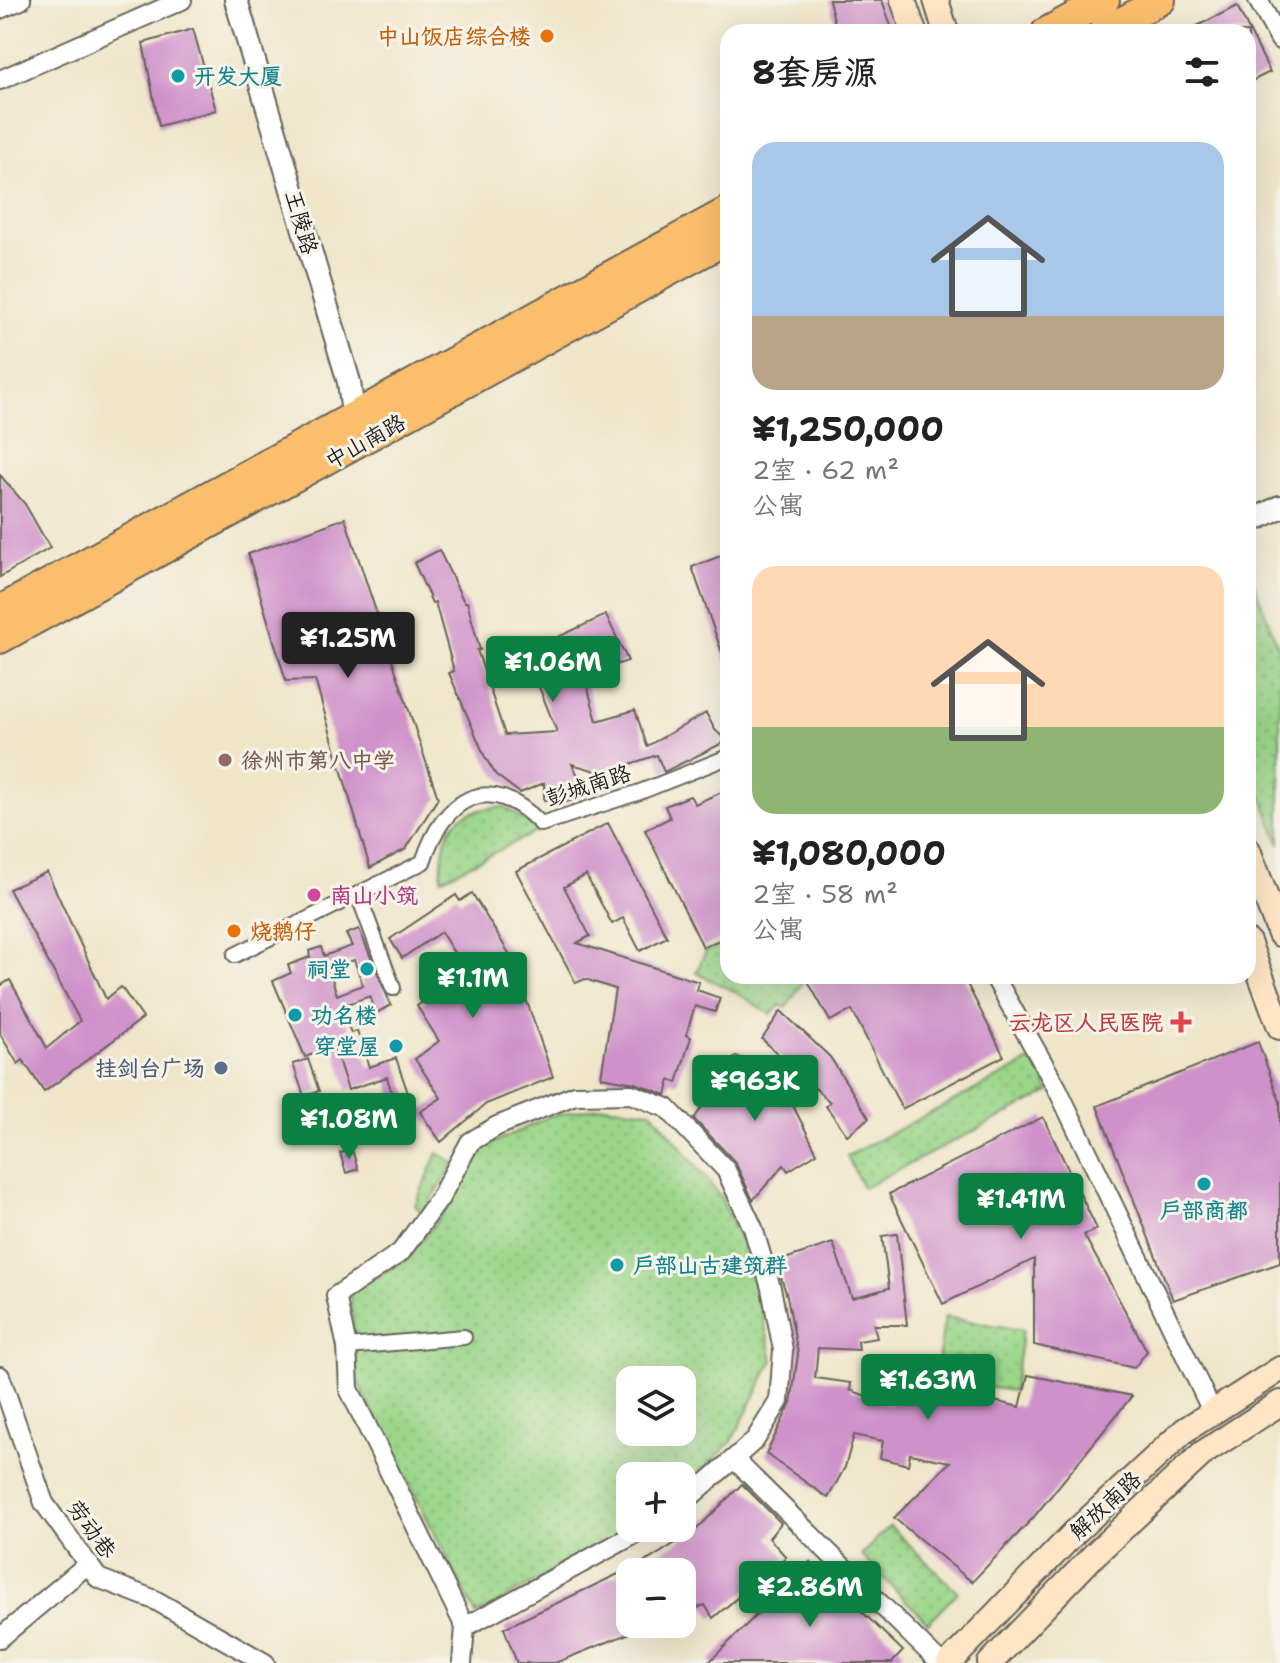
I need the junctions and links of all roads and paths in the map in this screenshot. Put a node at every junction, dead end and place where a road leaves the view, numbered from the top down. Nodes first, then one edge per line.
1 (21, 0) edge
2 (182, 0) edge
3 (236, 0) edge
4 (903, 0) edge
5 (936, 0) edge
6 (1105, 0) edge
7 (1161, 0) edge
8 (1258, 0) edge
9 (0, 9) edge
10 (911, 24) edge
11 (944, 24) edge
12 (1061, 24) edge
13 (1118, 24) edge
14 (1280, 40) edge
15 (0, 80) edge
16 (720, 216) edge
17 (720, 243) edge
18 (355, 432) junction
19 (1280, 507) edge
20 (1256, 519) edge
21 (0, 610) edge
22 (0, 639) edge
23 (720, 760) edge
24 (1256, 871) edge
25 (358, 894) junction
26 (1280, 934) edge
27 (235, 955) dead end
28 (1256, 963) edge
29 (998, 984) edge
30 (393, 988) dead end
31 (1280, 1027) edge
32 (464, 1337) dead end
33 (347, 1347) junction
34 (1280, 1369) edge
35 (0, 1376) edge
36 (1280, 1403) edge
37 (1212, 1411) junction
38 (734, 1459) junction
39 (696, 1492) edge
40 (620, 1542) edge
41 (89, 1563) junction
42 (465, 1627) junction
43 (0, 1638) edge
44 (265, 1663) edge
45 (462, 1663) edge
46 (940, 1663) edge
47 (949, 1663) edge
48 (990, 1663) edge

1 - 9 street
2 - 15 street
3 - 18 street, 王陵路
4 - 10 main road
5 - 11 main road
6 - 12 main road
7 - 13 main road
8 - 14 street
16 - 18 main road, 中山南路
17 - 18 main road, 中山南路
18 - 21 main road, 中山南路
18 - 22 main road, 中山南路
19 - 20 street
23 - 25 street, 彭城南路
24 - 26 main road
25 - 27 street, 彭城南路
25 - 30 street
28 - 31 main road
29 - 37 street
32 - 33 street
33 - 38 street
33 - 42 street
34 - 37 main road, 解放南路
35 - 41 street, 劳动巷
36 - 48 main road, 解放南路
37 - 47 main road, 解放南路
38 - 39 street
38 - 46 street
40 - 42 street
41 - 43 street
41 - 44 street, 劳动巷
42 - 45 street

